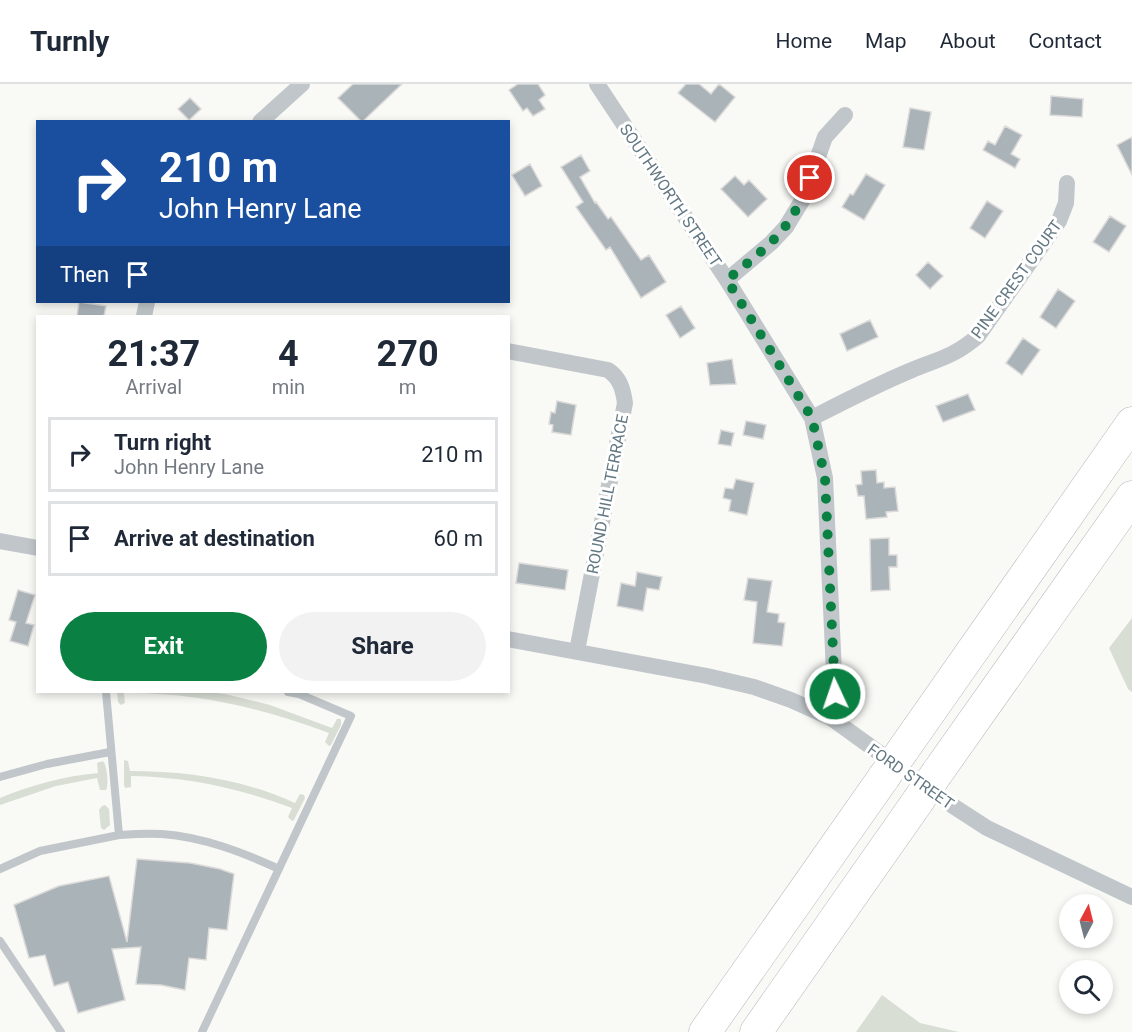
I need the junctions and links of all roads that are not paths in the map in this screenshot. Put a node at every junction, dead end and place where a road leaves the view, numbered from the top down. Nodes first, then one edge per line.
1 (302, 84) edge
2 (597, 84) edge
3 (845, 115) dead end
4 (262, 120) edge
5 (1066, 183) dead end
6 (727, 280) junction
7 (510, 351) edge
8 (812, 418) junction
9 (1132, 423) edge
10 (1132, 497) edge
11 (0, 541) edge
12 (36, 548) edge
13 (510, 639) edge
14 (577, 651) junction
15 (106, 693) edge
16 (294, 693) edge
17 (831, 718) junction
18 (110, 752) junction
19 (0, 777) edge
20 (119, 835) junction
21 (0, 868) edge
22 (279, 869) junction
23 (1132, 897) edge
24 (0, 941) edge
25 (61, 1032) edge
26 (202, 1032) edge
27 (705, 1032) edge
28 (756, 1032) edge

1 - 4 street
2 - 6 street, SOUTHWORTH STREET
3 - 6 street
5 - 8 street, PINE CREST COURT
6 - 8 street, SOUTHWORTH STREET
7 - 14 street, ROUND HILL TERRACE
8 - 17 street, SOUTHWORTH STREET
9 - 27 highway, bridge
10 - 28 highway, bridge
11 - 12 street
13 - 14 street, FORD STREET
14 - 17 street, FORD STREET
15 - 18 lane
16 - 22 lane
17 - 23 street, FORD STREET
18 - 19 lane
18 - 20 lane
20 - 21 lane
20 - 22 lane
22 - 26 lane
24 - 25 lane

